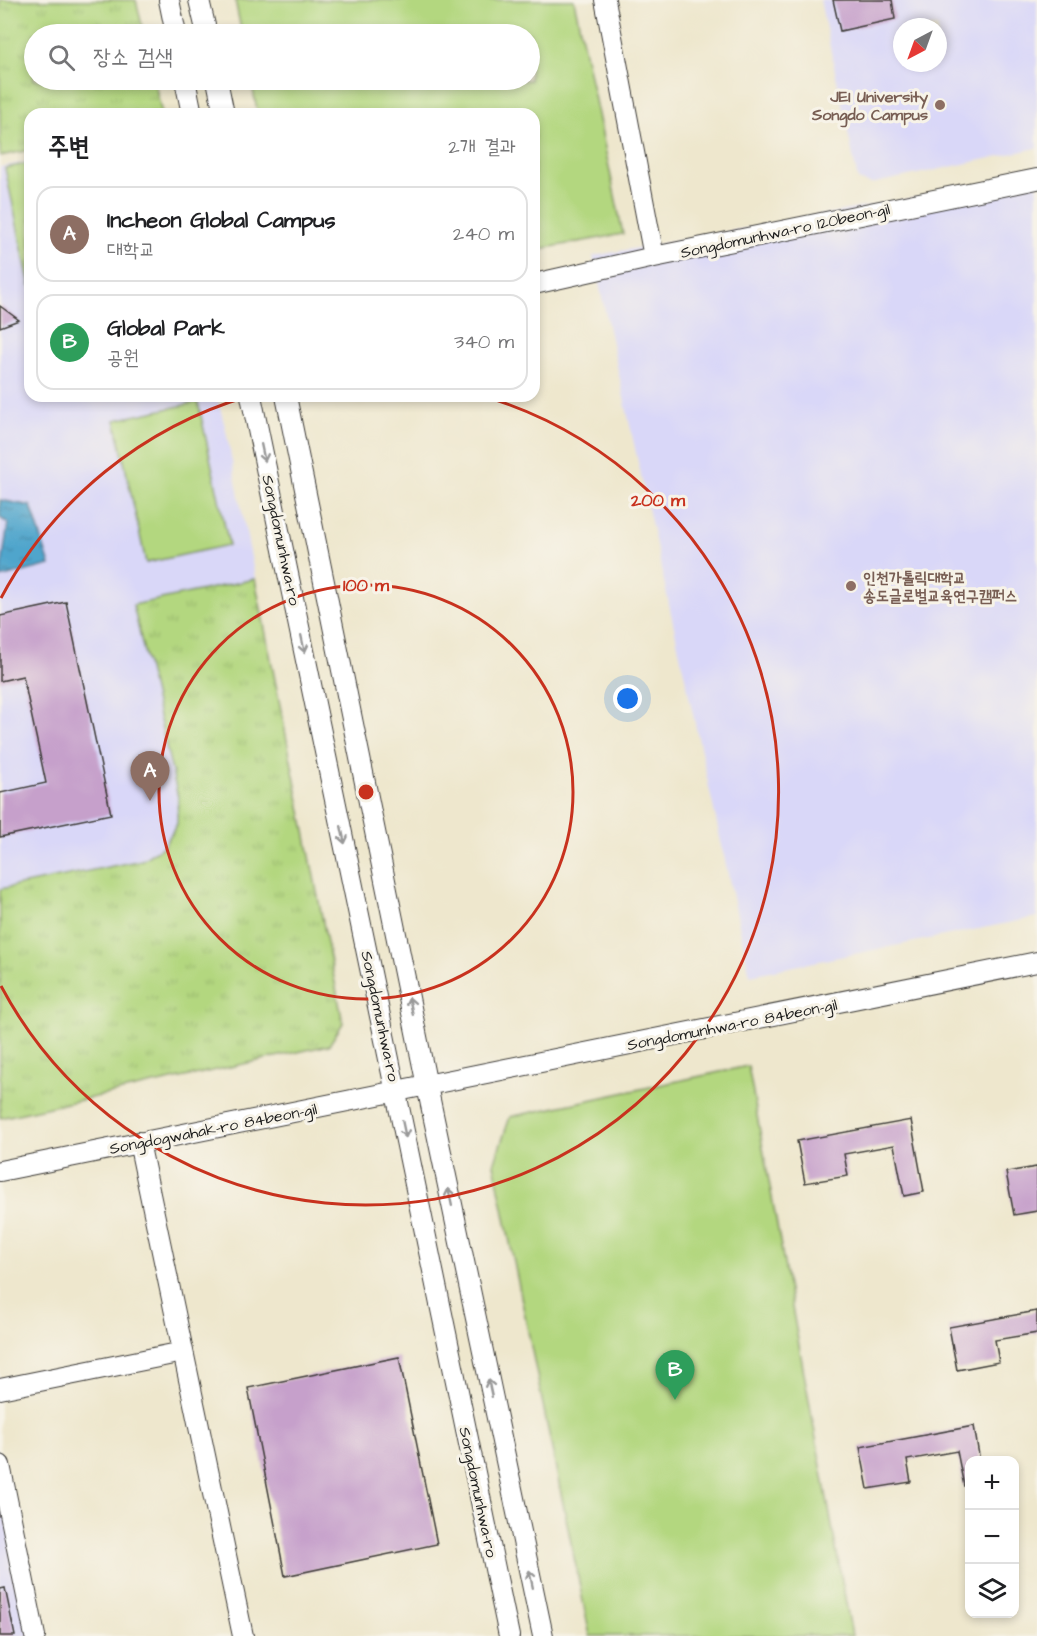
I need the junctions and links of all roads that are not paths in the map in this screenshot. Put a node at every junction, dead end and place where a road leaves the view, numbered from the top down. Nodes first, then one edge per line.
1 (169, 0) edge
2 (200, 0) edge
3 (604, 0) edge
4 (174, 24) edge
5 (205, 24) edge
6 (187, 90) edge
7 (219, 90) edge
8 (191, 108) edge
9 (223, 108) edge
10 (1037, 179) edge
11 (654, 257) junction
12 (540, 283) edge
13 (252, 402) edge
14 (286, 402) edge
15 (1037, 962) edge
16 (427, 1086) junction
17 (397, 1091) junction
18 (139, 1142) junction
19 (0, 1172) edge
20 (183, 1352) junction
21 (0, 1389) edge
22 (0, 1465) edge
23 (35, 1636) edge
24 (243, 1636) edge
25 (509, 1636) edge
26 (543, 1636) edge

1 - 4 street
2 - 5 street
3 - 11 street
6 - 8 street
7 - 9 street
10 - 11 street, Songdomunhwa-ro 120beon-gil
11 - 12 street, Songdomunhwa-ro 120beon-gil
13 -> 17 street, Songdomunhwa-ro
16 -> 14 street, Songdomunhwa-ro
15 - 16 street, Songdomunhwa-ro 84beon-gil
16 - 17 street, Songdogwahak-ro 84beon-gil
26 -> 16 street, Songdomunhwa-ro
17 - 18 street, Songdogwahak-ro 84beon-gil
17 -> 25 street, Songdomunhwa-ro
18 - 19 street, Songdogwahak-ro 84beon-gil
18 - 20 street
20 - 21 street
20 - 24 street
22 - 23 street

